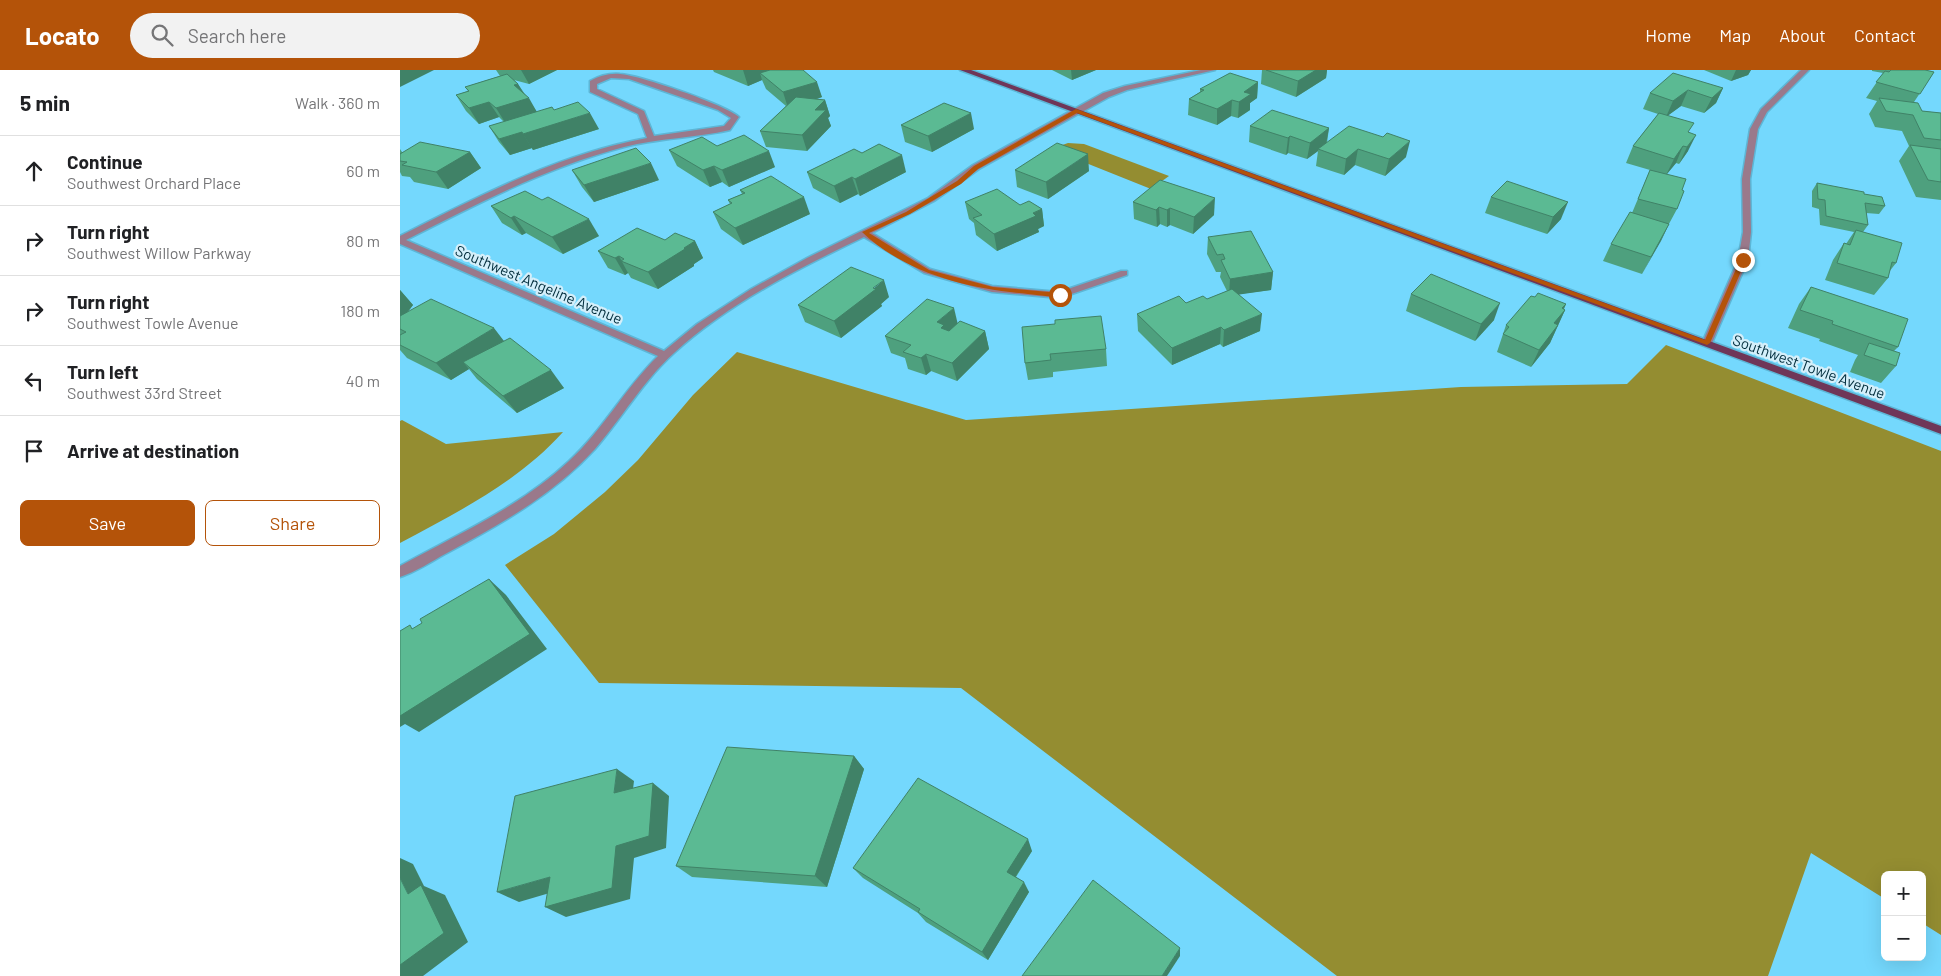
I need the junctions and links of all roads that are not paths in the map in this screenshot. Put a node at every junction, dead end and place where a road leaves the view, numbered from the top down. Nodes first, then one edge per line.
1 (964, 70) edge
2 (1211, 70) edge
3 (1805, 70) edge
4 (1076, 111) junction
5 (651, 138) junction
6 (865, 232) junction
7 (400, 241) edge
8 (1124, 273) dead end
9 (1707, 343) junction
10 (665, 354) junction
11 (1941, 430) edge
12 (400, 572) edge

1 - 4 main road, Southwest Towle Avenue
2 - 4 street
3 - 9 street
4 - 6 street
4 - 9 main road, Southwest Towle Avenue
5 - 5 street
5 - 7 street
6 - 8 street
6 - 10 street
7 - 10 street, Southwest Angeline Avenue
9 - 11 main road, Southwest Towle Avenue
10 - 12 street

